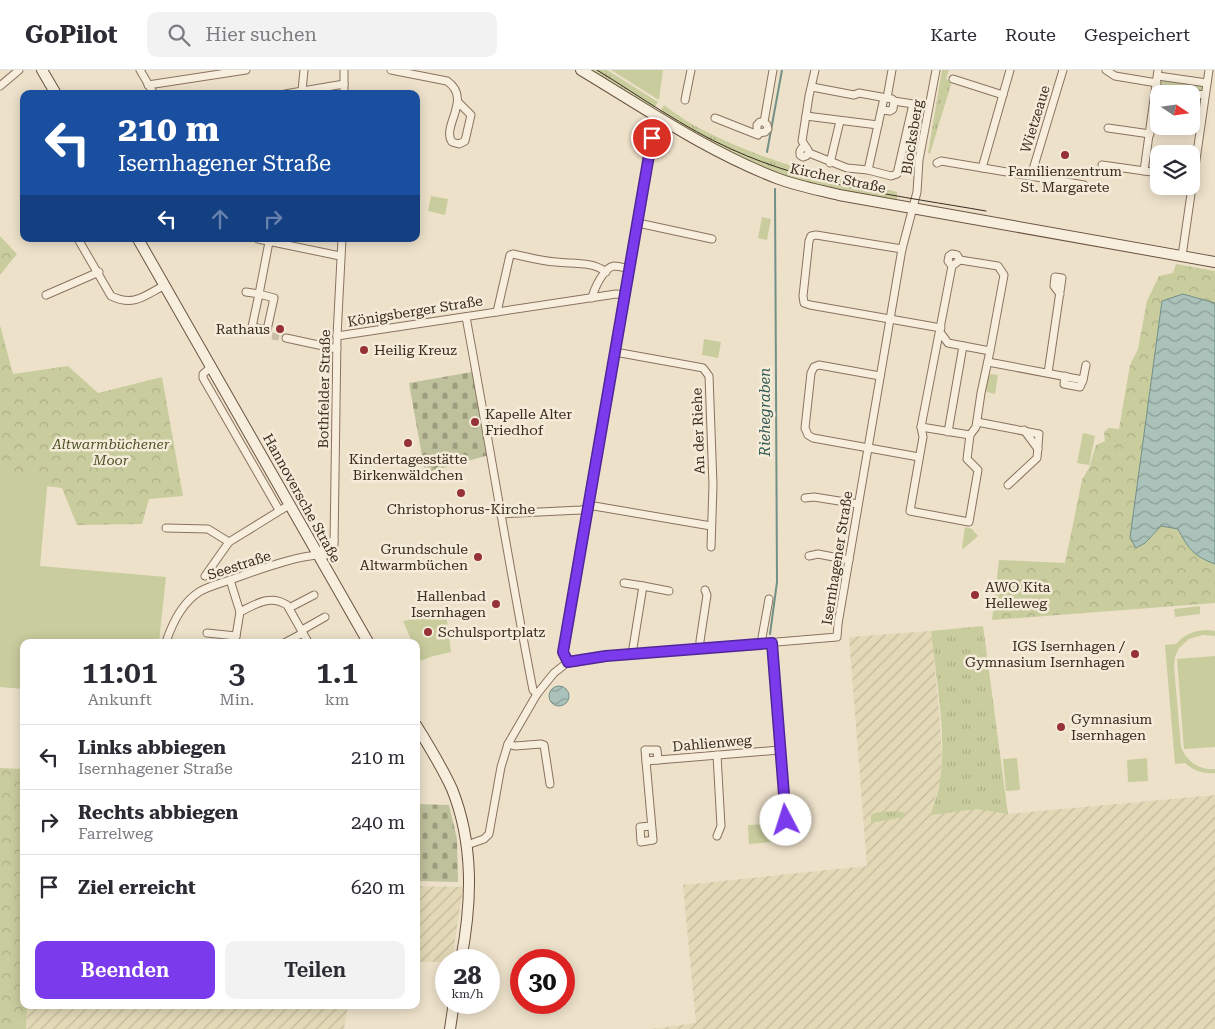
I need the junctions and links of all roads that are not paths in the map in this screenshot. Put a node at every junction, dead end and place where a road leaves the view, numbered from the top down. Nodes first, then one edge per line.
1 (19, 70) edge
2 (42, 70) edge
3 (140, 70) edge
4 (246, 70) edge
5 (304, 70) edge
6 (344, 70) edge
7 (391, 70) edge
8 (581, 70) edge
9 (691, 70) edge
10 (773, 70) edge
11 (815, 70) edge
12 (892, 70) edge
13 (936, 70) edge
14 (1010, 70) edge
15 (1063, 70) edge
16 (1106, 70) edge
17 (1209, 70) edge
18 (953, 79) dead end
19 (1157, 80) edge
20 (344, 84) junction
21 (148, 85) junction
22 (0, 86) edge
23 (812, 87) junction
24 (1206, 89) junction
25 (54, 90) edge
26 (151, 90) edge
27 (302, 90) edge
28 (308, 90) edge
29 (344, 90) edge
30 (1003, 95) junction
31 (888, 99) junction
32 (686, 100) dead end
33 (458, 102) junction
34 (806, 116) junction
35 (714, 118) dead end
36 (660, 120) junction
37 (840, 120) junction
38 (878, 125) junction
39 (1108, 128) dead end
40 (1150, 134) joint
41 (1198, 145) edge
42 (830, 162) junction
43 (937, 163) dead end
44 (1102, 165) dead end
45 (982, 168) junction
46 (868, 170) junction
47 (1144, 171) junction
48 (1150, 172) edge
49 (1031, 176) junction
50 (1084, 185) dead end
51 (1191, 195) edge
52 (913, 208) junction
53 (638, 223) junction
54 (712, 239) dead end
55 (80, 242) edge
56 (140, 242) edge
57 (269, 242) joint
58 (342, 242) edge
59 (902, 249) junction
60 (340, 256) junction
61 (1182, 256) junction
62 (1215, 262) edge
63 (630, 269) junction
64 (99, 272) junction
65 (606, 272) junction
66 (165, 286) junction
67 (246, 292) dead end
68 (259, 294) junction
69 (1060, 294) dead end
70 (46, 295) dead end
71 (625, 296) junction
72 (592, 298) junction
73 (497, 312) junction
74 (466, 317) junction
75 (890, 319) junction
76 (941, 330) junction
77 (337, 336) junction
78 (286, 338) tunnel mouth
79 (963, 346) junction
80 (337, 349) junction
81 (615, 352) junction
82 (990, 352) junction
83 (988, 362) junction
84 (1086, 365) dead end
85 (212, 366) junction
86 (1048, 373) junction
87 (880, 376) junction
88 (977, 422) junction
89 (921, 427) junction
90 (948, 432) junction
91 (970, 435) junction
92 (867, 448) junction
93 (919, 457) junction
94 (1008, 485) dead end
95 (805, 498) dead end
96 (858, 504) junction
97 (289, 505) junction
98 (588, 508) junction
99 (280, 510) junction
100 (500, 514) junction
101 (712, 526) junction
102 (166, 528) dead end
103 (229, 542) junction
104 (711, 547) dead end
105 (317, 554) junction
106 (809, 556) dead end
107 (849, 560) junction
108 (205, 576) dead end
109 (230, 580) junction
110 (624, 583) dead end
111 (643, 586) junction
112 (669, 590) dead end
113 (705, 590) dead end
114 (314, 595) dead end
115 (769, 599) dead end
116 (289, 608) junction
117 (240, 612) junction
118 (325, 617) dead end
119 (302, 632) junction
120 (206, 634) dead end
121 (167, 639) edge
122 (236, 639) edge
123 (291, 639) edge
124 (306, 639) edge
125 (366, 639) edge
126 (761, 643) junction
127 (772, 643) junction
128 (700, 648) junction
129 (632, 654) junction
130 (568, 662) junction
131 (537, 694) junction
132 (420, 732) edge
133 (508, 744) junction
134 (779, 750) junction
135 (717, 755) junction
136 (658, 760) junction
137 (646, 761) junction
138 (550, 784) dead end
139 (652, 826) dead end
140 (782, 833) dead end
141 (717, 836) dead end
142 (467, 845) junction
143 (463, 949) edge
144 (452, 1014) edge
145 (450, 1029) edge

1 - 22 street
2 - 25 main road
3 - 21 street
4 - 21 street
5 - 27 street
6 - 20 street
7 - 33 street
8 - 36 main road, Kircher Straße
9 - 32 street
10 - 35 street
11 - 23 street
12 - 31 street
13 - 52 street, Blocksberg
14 - 30 street
15 - 49 street, Wietzeaue
16 - 19 street
17 - 24 street
18 - 30 street
19 - 24 street
19 - 24 street
20 - 28 street
20 - 29 street
21 - 26 street
23 - 31 street
23 - 34 street
24 - 41 street
30 - 45 street
31 - 38 street
31 - 46 street
33 - 33 street
34 - 37 street
34 - 42 street
36 - 52 main road, Kircher Straße
36 - 53 street
37 - 38 street
37 - 42 street
38 - 46 street
39 - 40 street
40 - 47 street
42 - 46 street
43 - 45 street
44 - 47 street
45 - 49 street
47 - 48 street
49 - 50 street
51 - 61 street
52 - 59 street, Isernhagener Straße
52 - 61 main road, Kircher Straße
53 - 54 street
53 - 63 street
55 - 64 street
56 - 66 main road, Hannoversche Straße
57 - 60 street
57 - 68 street
58 - 60 street, Bothfelder Straße
59 - 75 street, Isernhagener Straße
59 - 75 street
60 - 77 street, Bothfelder Straße
61 - 62 main road, Kircher Straße
63 - 65 street, Königsberger Straße
63 - 71 street
64 - 66 street
64 - 70 street
65 - 72 street
65 - 73 street, Königsberger Straße
66 - 85 main road, Hannoversche Straße
67 - 68 street
68 - 68 street
69 - 86 street
71 - 72 street, Königsberger Straße
71 - 81 street
72 - 73 street, Königsberger Straße
73 - 74 street, Königsberger Straße
74 - 77 street, Königsberger Straße
74 - 100 street
75 - 76 street
75 - 87 street, Isernhagener Straße
76 - 79 street
76 - 82 street
76 - 89 street
77 - 80 street, Bothfelder Straße
78 - 80 street
79 - 82 street
79 - 90 street
80 - 105 street, Bothfelder Straße
81 - 98 street
81 - 101 street, An der Riehe
82 - 83 street
83 - 86 street
83 - 88 street
84 - 86 street
85 - 97 main road, Hannoversche Straße
85 - 99 street, Hannoversche Straße
87 - 92 street, Isernhagener Straße
87 - 92 street
88 - 91 street
88 - 94 street
89 - 90 street
89 - 93 street
90 - 91 street
91 - 93 street
92 - 93 street
92 - 96 street, Isernhagener Straße
95 - 96 street
96 - 107 street, Isernhagener Straße
97 - 99 street
97 - 105 main road, Hannoversche Straße
98 - 100 street
98 - 101 street
98 - 130 street
99 - 103 street
100 - 131 street
101 - 104 street, An der Riehe
102 - 103 street
103 - 108 street
105 - 109 street, Seestraße
105 - 125 main road, Hannoversche Straße
106 - 107 street
107 - 127 street, Isernhagener Straße
109 - 117 street
109 - 121 street, Seestraße
110 - 111 street
111 - 112 street
111 - 129 street
113 - 128 street
114 - 116 street
115 - 126 street
116 - 117 street
116 - 119 street
117 - 122 street
118 - 119 street
119 - 123 street
119 - 124 street
120 - 122 street
126 - 127 street, Isernhagener Straße
126 - 128 street, Isernhagener Straße
127 - 134 street
128 - 129 street, Isernhagener Straße
129 - 130 street, Isernhagener Straße
130 - 131 street
131 - 133 street
132 - 142 main road
133 - 138 street
133 - 142 street
134 - 135 street, Dahlienweg
134 - 140 street
135 - 136 street, Dahlienweg
135 - 141 street
136 - 137 street, Dahlienweg
136 - 137 street
137 - 139 street
142 - 143 main road
144 - 145 main road

